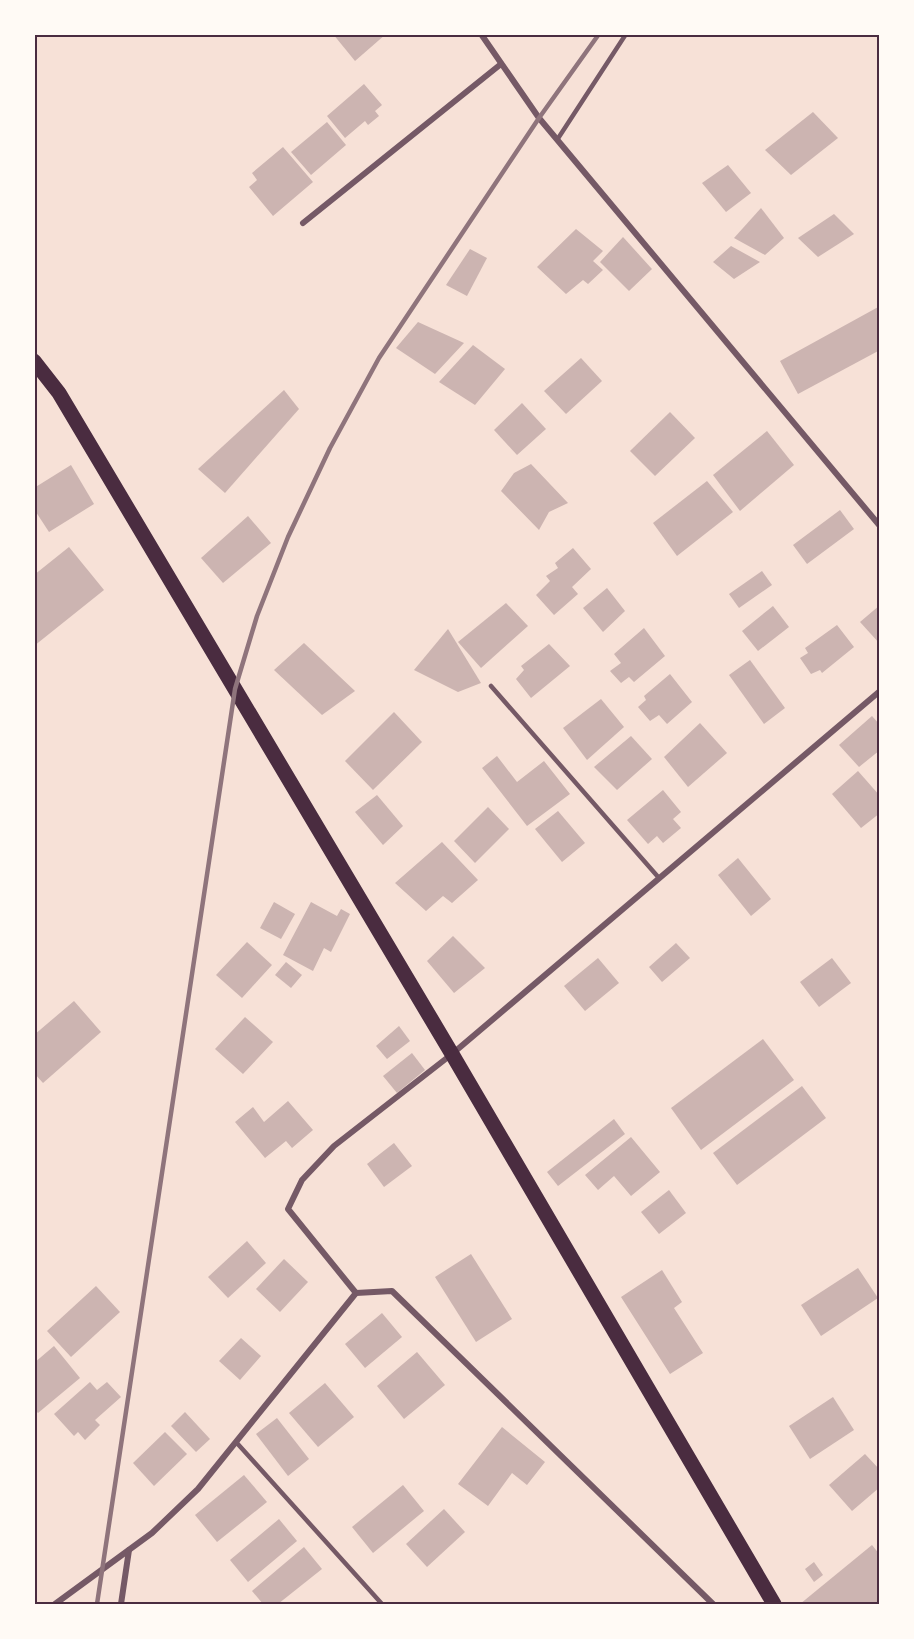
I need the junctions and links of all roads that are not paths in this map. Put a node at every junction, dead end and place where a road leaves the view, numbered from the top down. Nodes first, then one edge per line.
1 (481, 34) edge
2 (626, 34) edge
3 (501, 64) junction
4 (556, 140) junction
5 (303, 224) dead end
6 (34, 361) edge
7 (879, 526) edge
8 (491, 686) dead end
9 (879, 691) edge
10 (659, 878) junction
11 (452, 1054) junction
12 (356, 1293) junction
13 (236, 1442) junction
14 (129, 1550) junction
15 (55, 1605) edge
16 (121, 1605) edge
17 (382, 1605) edge
18 (713, 1605) edge
19 (774, 1605) edge

1 - 3 street
2 - 4 lane
3 - 4 street
3 - 5 street
4 - 7 street
6 - 11 main road
8 - 10 lane
9 - 10 street
10 - 11 street
11 - 12 street
11 - 19 main road
12 - 13 street
12 - 18 street
13 - 14 street
13 - 17 lane
14 - 15 street
14 - 16 street

